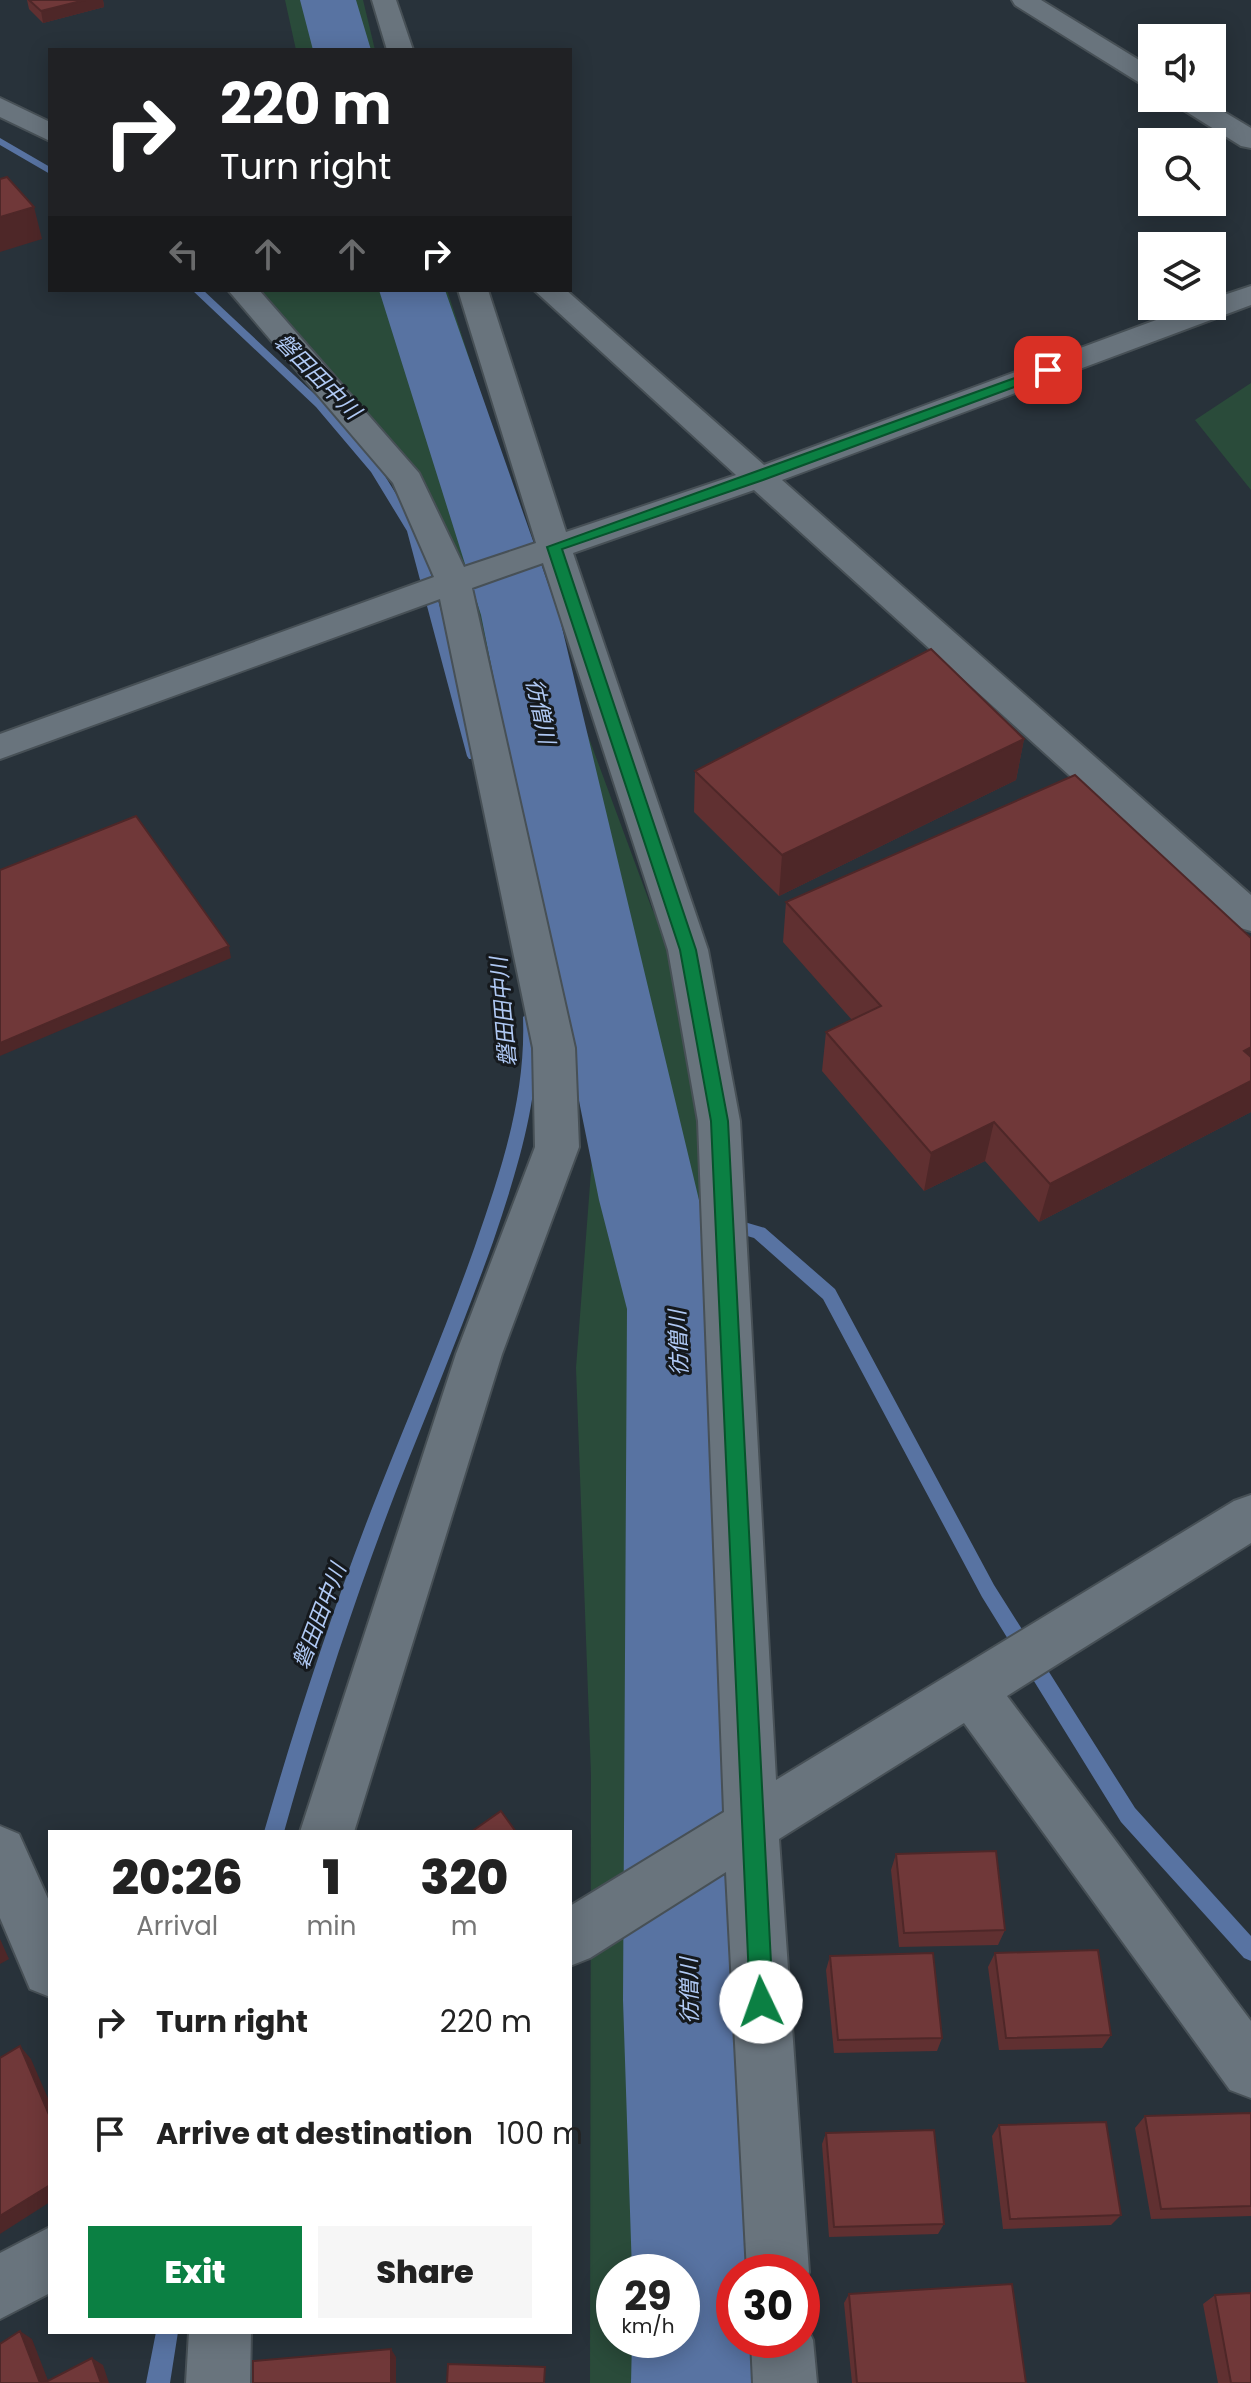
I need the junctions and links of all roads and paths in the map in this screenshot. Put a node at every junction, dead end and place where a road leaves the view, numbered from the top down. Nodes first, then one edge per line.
1 (384, 0) edge
2 (1024, 0) edge
3 (399, 48) edge
4 (1138, 70) edge
5 (0, 106) edge
6 (1206, 112) edge
7 (48, 132) edge
8 (1251, 140) edge
9 (245, 292) edge
10 (474, 292) edge
11 (551, 292) edge
12 (1251, 295) edge
13 (758, 478) junction
14 (554, 547) junction
15 (454, 583) junction
16 (0, 747) edge
17 (1251, 917) edge
18 (1251, 1517) edge
19 (971, 1690) junction
20 (751, 1826) junction
21 (328, 1830) edge
22 (0, 1853) edge
23 (572, 1937) edge
24 (48, 1964) edge
25 (1251, 2069) edge
26 (777, 2254) edge
27 (48, 2259) edge
28 (0, 2288) edge
29 (220, 2334) edge
30 (783, 2358) edge
31 (218, 2383) edge
32 (785, 2383) edge

1 - 3 street
2 - 4 street
5 - 7 street
6 - 8 street
9 - 15 street
10 - 14 street
11 - 13 street
12 - 13 street
13 - 14 street
13 - 17 street
14 - 15 street
14 - 20 street
15 - 16 street
15 - 21 street
18 - 19 street
19 - 20 street
19 - 25 street
20 - 23 street
20 - 26 street
22 - 24 street
27 - 28 street
29 - 31 street
30 - 32 street

